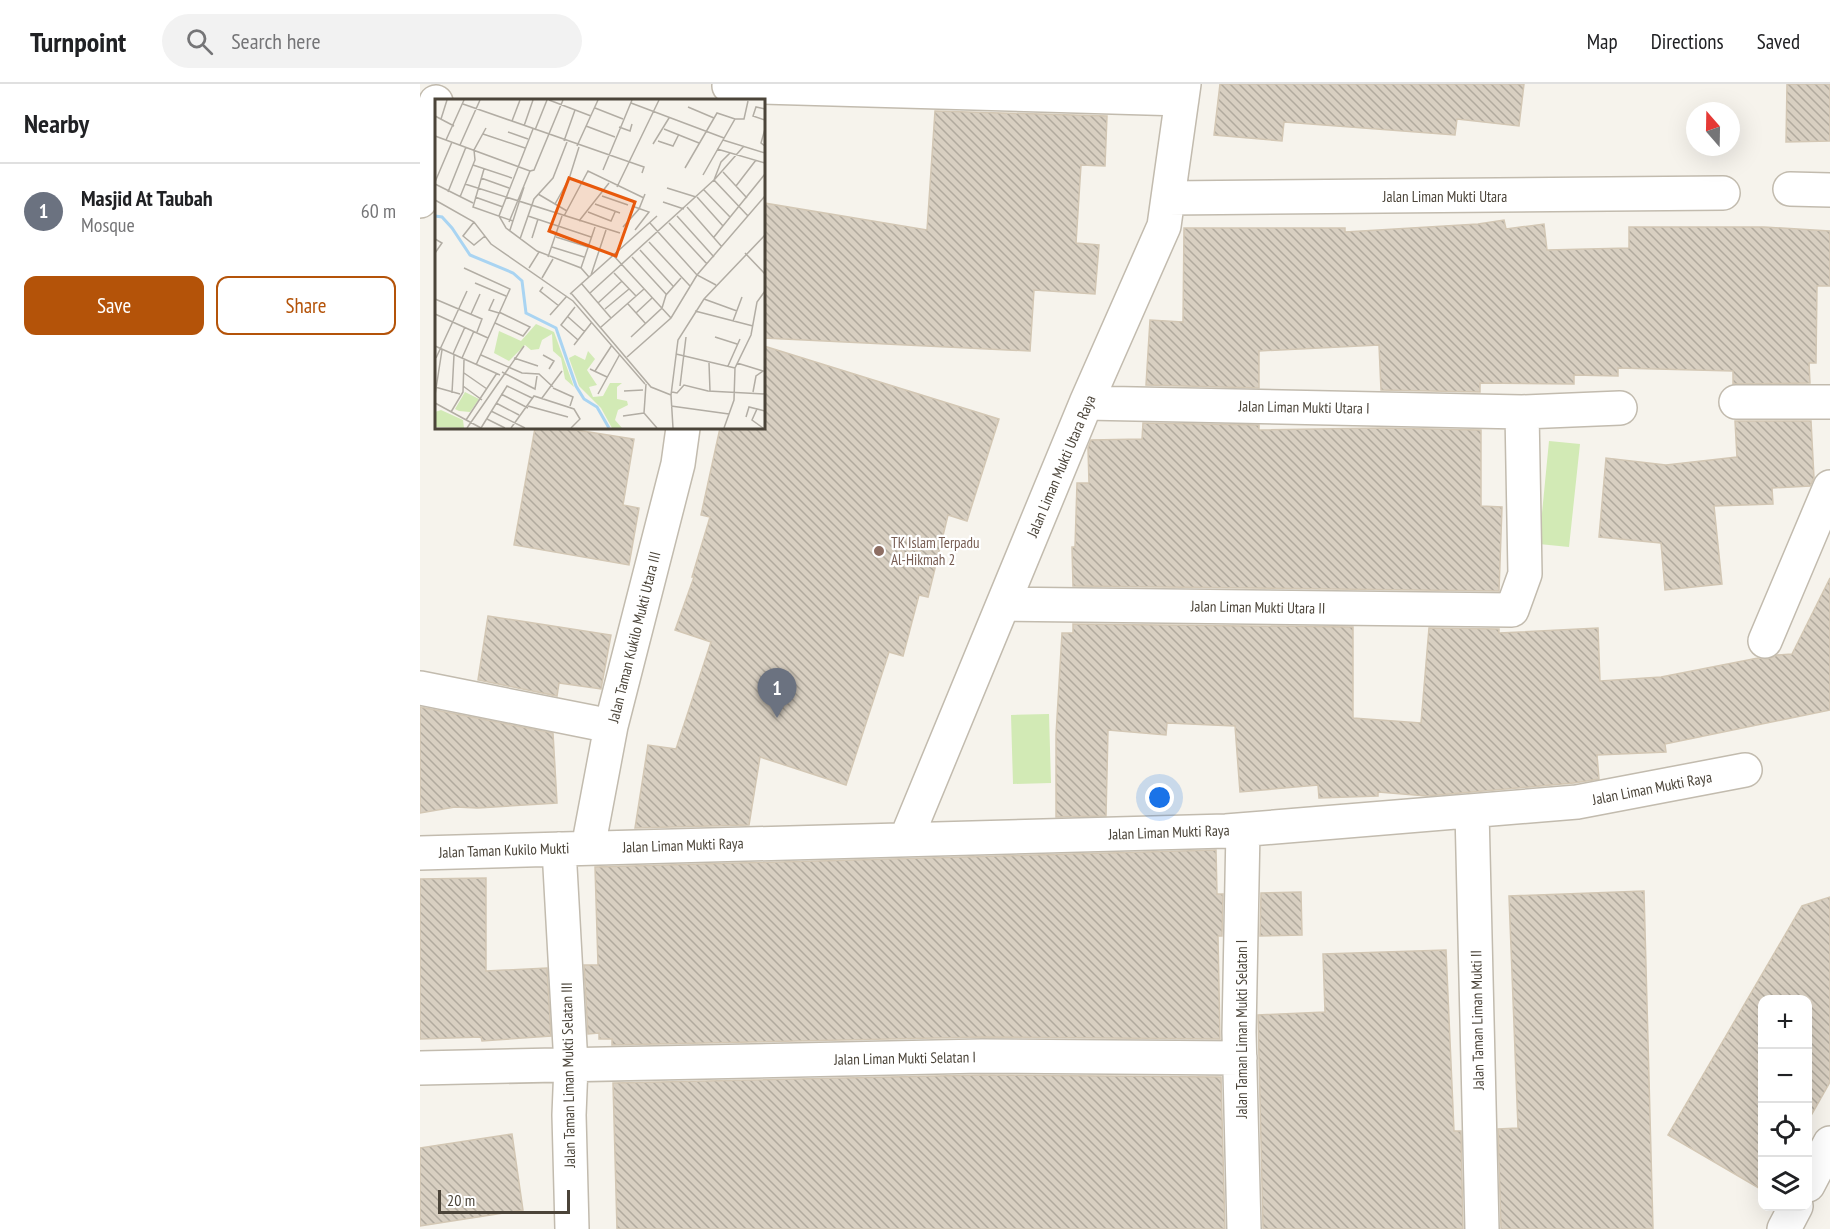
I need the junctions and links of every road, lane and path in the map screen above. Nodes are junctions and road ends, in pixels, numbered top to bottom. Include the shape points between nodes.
1 (729, 90) edge
2 (1183, 92) edge
3 (435, 113) edge
4 (1791, 189) dead end
5 (1830, 190) edge
6 (1723, 193) dead end
7 (1167, 198) junction
8 (420, 201) edge
9 (1736, 402) dead end
10 (1830, 402) edge
11 (1086, 403) junction
12 (1620, 408) dead end
13 (1522, 412) junction
14 (683, 429) edge
15 (1830, 487) edge
16 (1003, 604) junction
17 (1765, 641) dead end
18 (420, 688) edge
19 (610, 726) junction
20 (1745, 770) dead end
21 (1472, 811) junction
22 (1243, 830) junction
23 (906, 839) junction
24 (574, 848) junction
25 (420, 852) edge
26 (1240, 1058) junction
27 (571, 1065) junction
28 (420, 1068) edge
29 (1830, 1143) edge
30 (1812, 1177) edge
31 (1793, 1211) edge
32 (572, 1229) edge
33 (1244, 1229) edge
34 (1482, 1229) edge
35 (1784, 1229) edge

1 - 2 street
2 - 7 street, Jalan Liman Mukti Utara Raya
3 - 8 street
4 - 5 street
6 - 7 street, Jalan Liman Mukti Utara
7 - 11 street, Jalan Liman Mukti Utara Raya via 1164,226
9 - 10 street
11 - 13 street, Jalan Liman Mukti Utara I
11 - 16 street, Jalan Liman Mukti Utara Raya
12 - 13 street, Jalan Liman Mukti Utara I
13 - 16 street, Jalan Liman Mukti Utara II via 1525,574 1512,610
14 - 19 street, Jalan Taman Kukilo Mukti Utara III via 678,464
15 - 17 street
16 - 23 street, Jalan Liman Mukti Utara Raya
18 - 19 street
19 - 24 street, Jalan Taman Kukilo Mukti Utara III
20 - 21 street, Jalan Liman Mukti Raya via 1577,802
21 - 22 street, Jalan Liman Mukti Raya
21 - 34 street, Jalan Taman Liman Mukti II
22 - 23 street, Jalan Liman Mukti Raya
22 - 26 street, Jalan Taman Liman Mukti Selatan I
23 - 24 street, Jalan Liman Mukti Raya
24 - 25 street, Jalan Taman Kukilo Mukti
24 - 27 street, Jalan Taman Liman Mukti Selatan III
26 - 27 street, Jalan Liman Mukti Selatan I via 982,1056
26 - 33 street, Jalan Taman Liman Mukti Selatan I
27 - 28 street, Jalan Liman Mukti Selatan I
27 - 32 street, Jalan Taman Liman Mukti Selatan III
29 - 30 street
31 - 35 street

